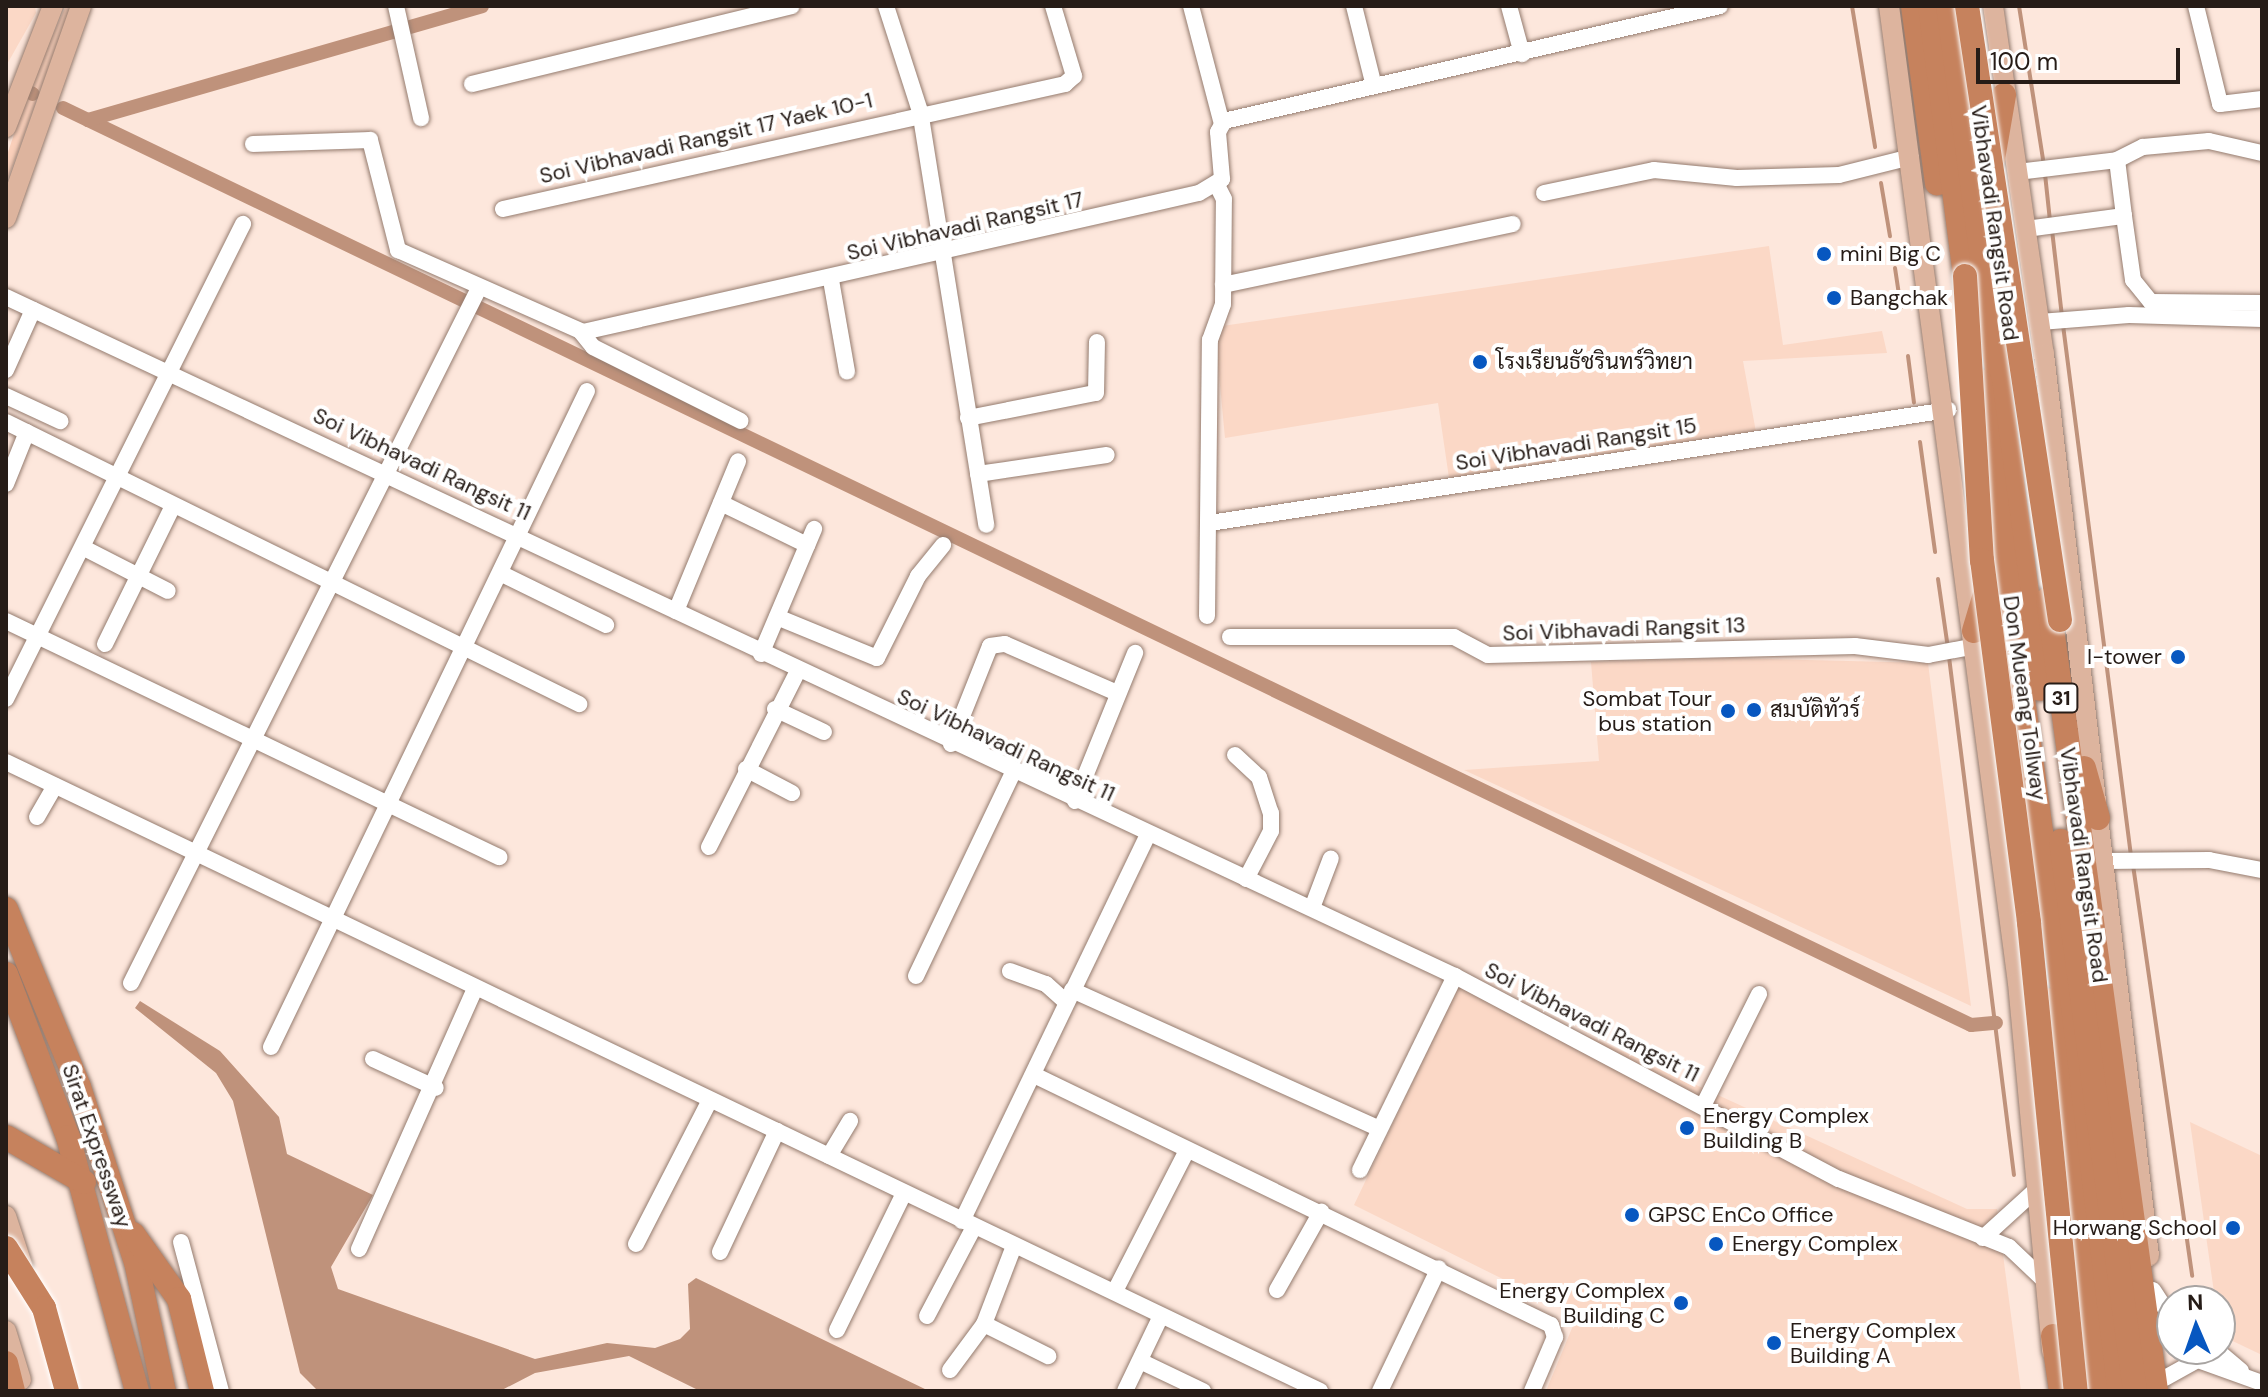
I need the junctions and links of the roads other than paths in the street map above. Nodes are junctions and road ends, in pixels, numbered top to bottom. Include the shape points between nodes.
1 (53, 6) edge
2 (81, 6) edge
3 (396, 6) edge
4 (792, 6) edge
5 (886, 6) edge
6 (1053, 6) edge
7 (1191, 6) edge
8 (1354, 6) edge
9 (1509, 6) edge
10 (1720, 6) edge
11 (1889, 6) edge
12 (1913, 6) edge
13 (1930, 6) edge
14 (1948, 6) edge
15 (1966, 6) edge
16 (1993, 6) edge
17 (2201, 7) edge
18 (1668, 12) edge
19 (1522, 54) junction
20 (472, 84) dead end
21 (1374, 86) junction
22 (2004, 95) junction
23 (2262, 99) edge
24 (920, 111) junction
25 (421, 118) dead end
26 (1222, 124) junction
27 (6, 127) edge
28 (253, 144) dead end
29 (2262, 153) edge
30 (1911, 157) junction
31 (2117, 160) junction
32 (2017, 172) junction
33 (1989, 179) junction
34 (1217, 185) junction
35 (1544, 193) dead end
36 (503, 209) dead end
37 (2124, 216) junction
38 (6, 218) edge
39 (243, 224) dead end
40 (1513, 224) dead end
41 (2026, 229) junction
42 (943, 254) junction
43 (1965, 276) junction
44 (831, 280) junction
45 (1223, 285) junction
46 (479, 288) junction
47 (6, 297) edge
48 (2262, 303) edge
49 (33, 310) junction
50 (2262, 319) edge
51 (2040, 322) junction
52 (581, 332) junction
53 (1097, 342) dead end
54 (6, 370) edge
55 (175, 372) junction
56 (847, 372) dead end
57 (587, 391) dead end
58 (6, 396) edge
59 (1948, 410) junction
60 (968, 418) junction
61 (60, 421) dead end
62 (741, 421) dead end
63 (6, 422) edge
64 (27, 432) junction
65 (1107, 455) dead end
66 (738, 461) dead end
67 (388, 474) junction
68 (978, 474) junction
69 (117, 481) junction
70 (6, 484) edge
71 (721, 503) junction
72 (172, 508) junction
73 (1210, 523) junction
74 (986, 525) dead end
75 (814, 529) dead end
76 (523, 535) junction
77 (807, 545) junction
78 (943, 545) dead end
79 (84, 548) junction
80 (502, 574) junction
81 (1991, 574) junction
82 (138, 575) junction
83 (332, 586) junction
84 (168, 591) dead end
85 (676, 611) junction
86 (1207, 616) dead end
87 (777, 617) junction
88 (6, 621) edge
89 (606, 625) dead end
90 (39, 636) junction
91 (1230, 637) dead end
92 (1970, 643) junction
93 (105, 644) dead end
94 (463, 646) junction
95 (1135, 653) dead end
96 (761, 654) junction
97 (798, 671) junction
98 (1117, 693) junction
99 (6, 699) edge
100 (579, 704) dead end
101 (775, 709) junction
102 (824, 732) dead end
103 (252, 738) junction
104 (951, 744) junction
105 (1235, 755) dead end
106 (6, 762) edge
107 (746, 769) junction
108 (1013, 773) junction
109 (55, 786) junction
110 (792, 793) dead end
111 (1075, 801) junction
112 (388, 806) junction
113 (37, 817) dead end
114 (2098, 818) junction
115 (1147, 836) junction
116 (709, 847) dead end
117 (193, 854) junction
118 (499, 857) dead end
119 (1331, 858) dead end
120 (2103, 861) junction
121 (2262, 870) edge
122 (1246, 879) junction
123 (1312, 908) junction
124 (6, 909) edge
125 (332, 922) junction
126 (1010, 971) dead end
127 (6, 974) edge
128 (916, 976) dead end
129 (1455, 976) junction
130 (131, 983) dead end
131 (475, 989) junction
132 (1759, 994) dead end
133 (1069, 996) junction
134 (271, 1047) dead end
135 (373, 1059) dead end
136 (1034, 1075) junction
137 (2029, 1083) junction
138 (436, 1088) junction
139 (710, 1100) junction
140 (2061, 1103) junction
141 (1704, 1104) junction
142 (850, 1121) dead end
143 (1378, 1128) junction
144 (777, 1131) junction
145 (6, 1137) edge
146 (1187, 1150) junction
147 (829, 1156) junction
148 (1360, 1170) dead end
149 (2038, 1188) junction
150 (904, 1193) junction
151 (1321, 1212) junction
152 (6, 1216) edge
153 (968, 1224) junction
154 (1983, 1238) junction
155 (181, 1242) dead end
156 (636, 1244) dead end
157 (1014, 1246) junction
158 (6, 1248) edge
159 (359, 1249) dead end
160 (720, 1252) dead end
161 (1439, 1268) junction
162 (2047, 1283) junction
163 (1277, 1290) dead end
164 (2153, 1290) junction
165 (1115, 1291) junction
166 (2156, 1295) edge
167 (927, 1316) dead end
168 (1161, 1316) junction
169 (984, 1324) junction
170 (837, 1330) dead end
171 (6, 1331) edge
172 (2053, 1336) junction
173 (1048, 1356) dead end
174 (1140, 1361) junction
175 (6, 1363) edge
176 (2236, 1365) edge
177 (950, 1370) dead end
178 (2256, 1380) edge
179 (2163, 1387) edge
180 (1312, 1389) edge
181 (13, 1391) edge
182 (25, 1391) edge
183 (64, 1391) edge
184 (137, 1391) edge
185 (164, 1391) edge
186 (202, 1391) edge
187 (221, 1391) edge
188 (1125, 1391) edge
189 (1203, 1391) edge
190 (1380, 1391) edge
191 (1532, 1391) edge
192 (2050, 1391) edge
193 (2061, 1391) edge
194 (2076, 1391) edge
195 (2095, 1391) edge
196 (2117, 1391) edge
197 (2135, 1391) edge

1 - 27 main road
2 - 38 main road
3 - 25 street
4 - 20 street
5 - 24 street
6 - 24 street, Soi Vibhavadi Rangsit 17 Yaek 10-1 via 1070,82
7 - 26 street
8 - 21 street
9 - 19 street
10 - 18 street
11 - 30 main road
12 - 81 highway, 31
13 - 43 highway, Don Mueang Tollway / 31
14 - 197 highway, Don Mueang Tollway / 31
15 - 33 highway, Vibhavadi Rangsit Road / 31
15 - 114 highway, bridge via 2060,620
16 - 22 main road, Vibhavadi Rangsit Road / 31
17 - 23 street via 2220,104
18 - 19 street
19 - 21 street
21 - 26 street
22 - 32 main road, Vibhavadi Rangsit Road / 31
22 - 33 highway
24 - 36 street, Soi Vibhavadi Rangsit 17 Yaek 10-1
24 - 42 street
26 - 34 street
28 - 46 street via 370,140 398,250
29 - 31 street via 2189,140 2143,147
30 - 35 street via 1839,175 1737,178 1654,170
30 - 59 main road
31 - 32 street
31 - 37 street
32 - 41 main road, Vibhavadi Rangsit Road / 31
33 - 179 highway, Vibhavadi Rangsit Road / 31
34 - 42 street, Soi Vibhavadi Rangsit 17
34 - 45 street
37 - 41 street
37 - 48 street via 2133,280 2151,302
39 - 55 street
40 - 45 street
41 - 51 main road, Vibhavadi Rangsit Road / 31
42 - 44 street, Soi Vibhavadi Rangsit 17
42 - 60 street
43 - 194 highway, bridge via 1982,560 2029,923
43 - 196 highway, Don Mueang Tollway / 31, bridge
44 - 52 street, Soi Vibhavadi Rangsit 17
44 - 56 street
45 - 73 street via 1210,340
46 - 52 street
46 - 67 street
47 - 49 street, Soi Vibhavadi Rangsit 11
49 - 54 street
49 - 55 street, Soi Vibhavadi Rangsit 11
50 - 51 street via 2129,315
51 - 114 main road, Vibhavadi Rangsit Road / 31
52 - 62 street via 593,347
53 - 60 street via 1096,393
55 - 67 street, Soi Vibhavadi Rangsit 11
55 - 69 street
57 - 76 street
58 - 61 street
59 - 73 street, Soi Vibhavadi Rangsit 15
59 - 92 main road
60 - 68 street
63 - 64 street
64 - 69 street
64 - 70 street
65 - 68 street
66 - 71 street
67 - 76 street, Soi Vibhavadi Rangsit 11
67 - 83 street
68 - 74 street
69 - 72 street
69 - 79 street
71 - 77 street
71 - 85 street
72 - 82 street
72 - 83 street
73 - 86 street
75 - 77 street
76 - 80 street
76 - 85 street, Soi Vibhavadi Rangsit 11
77 - 87 street
78 - 87 street via 918,576 877,658
79 - 82 street
79 - 90 street
80 - 89 street
80 - 94 street
81 - 92 highway
81 - 140 highway, 31
82 - 84 street
82 - 93 street
83 - 94 street
83 - 103 street
85 - 96 street, Soi Vibhavadi Rangsit 11
87 - 96 street
88 - 90 street
90 - 99 street
90 - 103 street
91 - 92 street, Soi Vibhavadi Rangsit 13 via 1454,637 1488,655 1855,646 1928,655
92 - 137 main road
94 - 100 street
94 - 112 street
95 - 98 street
96 - 97 street, Soi Vibhavadi Rangsit 11
97 - 101 street
97 - 104 street, Soi Vibhavadi Rangsit 11
98 - 104 street via 1005,644 990,646
98 - 111 street
101 - 102 street
101 - 107 street
103 - 112 street
103 - 117 street
104 - 108 street, Soi Vibhavadi Rangsit 11
105 - 122 street via 1259,777 1271,813 1271,831
106 - 109 street
107 - 110 street
107 - 116 street
108 - 111 street, Soi Vibhavadi Rangsit 11
108 - 128 street
109 - 113 street
109 - 117 street
111 - 115 street, Soi Vibhavadi Rangsit 11
112 - 118 street
112 - 125 street
114 - 120 main road, Vibhavadi Rangsit Road / 31
115 - 122 street, Soi Vibhavadi Rangsit 11
115 - 133 street
117 - 125 street
117 - 130 street
119 - 123 street
120 - 121 street via 2209,860
120 - 164 main road, Vibhavadi Rangsit Road / 31
122 - 123 street, Soi Vibhavadi Rangsit 11
123 - 129 street, Soi Vibhavadi Rangsit 11
124 - 185 highway, Sirat Expressway via 79,1087 136,1262
125 - 131 street
125 - 134 street
126 - 133 street
127 - 184 highway, Sirat Expressway via 68,1137
129 - 141 street, Soi Vibhavadi Rangsit 11
129 - 143 street
131 - 138 street
131 - 139 street
132 - 141 street
133 - 136 street
133 - 143 street
135 - 138 street
136 - 146 street
136 - 153 street
137 - 140 highway
137 - 149 main road
138 - 159 street
139 - 144 street
139 - 156 street
140 - 195 highway, 31
141 - 154 street, Soi Vibhavadi Rangsit 11 via 1839,1179
142 - 147 street
143 - 148 street
144 - 147 street
144 - 160 street
145 - 186 highway via 93,1188 137,1238 179,1299
146 - 151 street
146 - 165 street
147 - 150 street
149 - 154 street
149 - 162 main road
150 - 153 street
150 - 170 street
151 - 161 street
151 - 163 street
152 - 183 main road
153 - 157 street
153 - 167 street
154 - 162 street, Soi Vibhavadi Rangsit 11 via 2019,1253
155 - 187 street
157 - 165 street
157 - 169 street
158 - 183 highway, bridge via 44,1308
161 - 190 street
161 - 191 street via 1551,1325 1555,1337
162 - 172 main road
164 - 166 street
164 - 179 main road, Vibhavadi Rangsit Road / 31
165 - 168 street
168 - 174 street
168 - 180 street
169 - 173 street
169 - 177 street
171 - 182 main road
172 - 192 main road
172 - 193 highway
174 - 188 street
174 - 189 street
175 - 181 highway
176 - 178 street
178 - 179 street via 2193,1360

